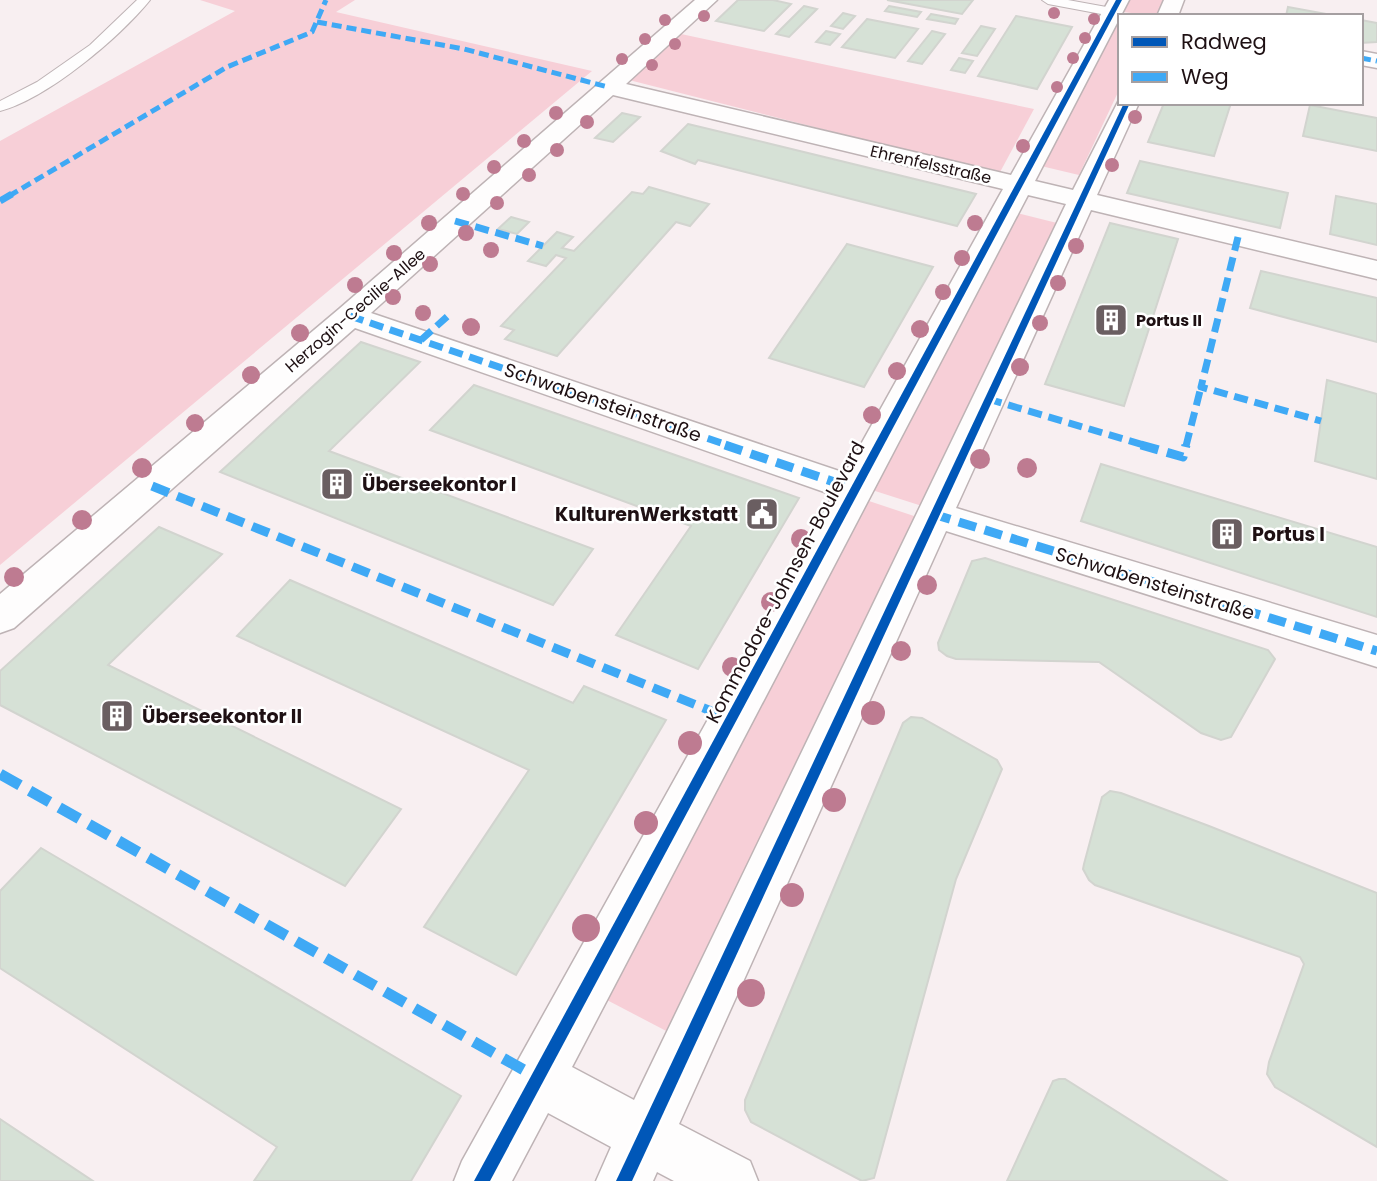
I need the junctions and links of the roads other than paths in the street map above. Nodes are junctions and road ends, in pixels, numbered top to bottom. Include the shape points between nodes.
1 (144, 0) edge
2 (707, 0) edge
3 (1048, 0) edge
4 (1116, 6) edge
5 (608, 87) junction
6 (1126, 105) edge
7 (0, 107) edge
8 (1019, 185) junction
9 (1083, 200) junction
10 (1377, 270) edge
11 (350, 316) junction
12 (855, 489) junction
13 (933, 514) junction
14 (0, 617) edge
15 (1377, 651) edge
16 (538, 1078) junction
17 (635, 1158) edge
18 (482, 1181) edge
19 (730, 1181) edge

1 - 7 lane via 95,48
2 - 5 street, Herzogin-Cecilie-Allee
3 - 4 lane
4 - 8 street, Kommodore-Johnsen-Boulevard
5 - 8 street, Ehrenfelsstraße
5 - 11 street, Herzogin-Cecilie-Allee
6 - 9 street
8 - 9 street, Ehrenfelsstraße
8 - 12 street, Kommodore-Johnsen-Boulevard
9 - 10 street, Ehrenfelsstraße
9 - 13 street
11 - 12 street, Schwabensteinstraße
11 - 14 street, Herzogin-Cecilie-Allee
12 - 16 street, Kommodore-Johnsen-Boulevard
13 - 15 street, Schwabensteinstraße
13 - 17 street
16 - 17 street
16 - 18 street, Kommodore-Johnsen-Boulevard
17 - 19 street

